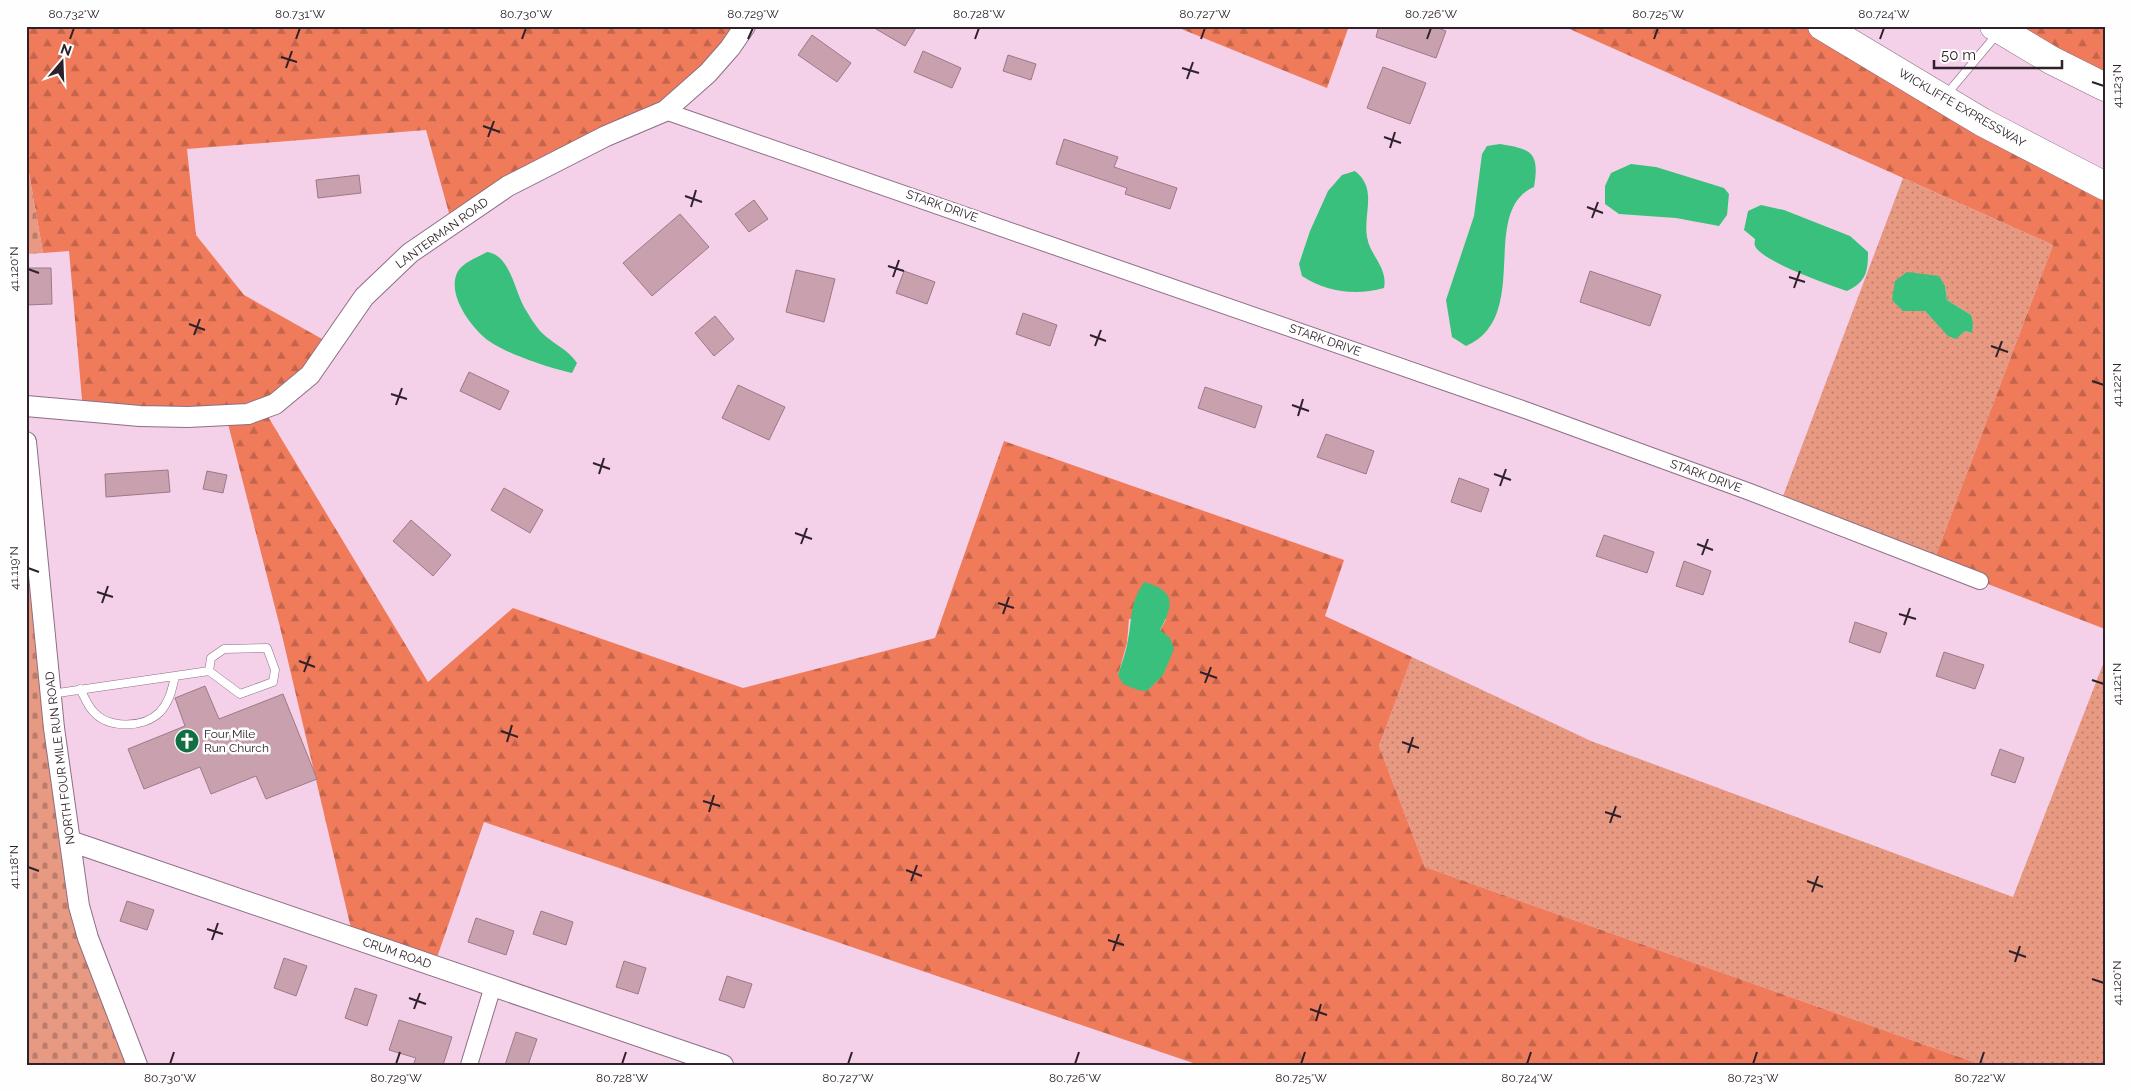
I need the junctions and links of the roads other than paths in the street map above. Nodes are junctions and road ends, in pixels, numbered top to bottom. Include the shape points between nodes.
1 (745, 26) edge
2 (1822, 26) edge
3 (1998, 28) edge
4 (2105, 87) edge
5 (1943, 99) junction
6 (665, 111) junction
7 (2105, 186) edge
8 (26, 406) edge
9 (26, 442) edge
10 (1980, 581) dead end
11 (209, 672) junction
12 (175, 676) junction
13 (80, 689) junction
14 (51, 694) junction
15 (70, 841) junction
16 (493, 986) junction
17 (138, 1065) edge
18 (469, 1065) edge
19 (723, 1065) edge

1 - 6 street, LANTERMAN ROAD via 708,72
2 - 5 highway, WICKLIFFE EXPRESSWAY
3 - 4 highway via 2050,60
3 - 5 lane
5 - 7 highway, WICKLIFFE EXPRESSWAY
6 - 8 street, LANTERMAN ROAD via 606,136 508,186 410,253 364,297 310,375 264,410 188,417
6 - 10 street, STARK DRIVE via 1528,411
9 - 14 street, NORTH FOUR MILE RUN ROAD
11 - 11 lane via 240,694 273,682 275,670 267,648 224,649 211,658
11 - 12 lane
12 - 13 lane
12 - 13 lane via 169,699 159,713 143,722 125,725 106,720 92,711
13 - 14 lane
14 - 15 street, NORTH FOUR MILE RUN ROAD
15 - 16 street, CRUM ROAD
15 - 17 street, NORTH FOUR MILE RUN ROAD via 79,906 88,938
16 - 18 street
16 - 19 street, CRUM ROAD

